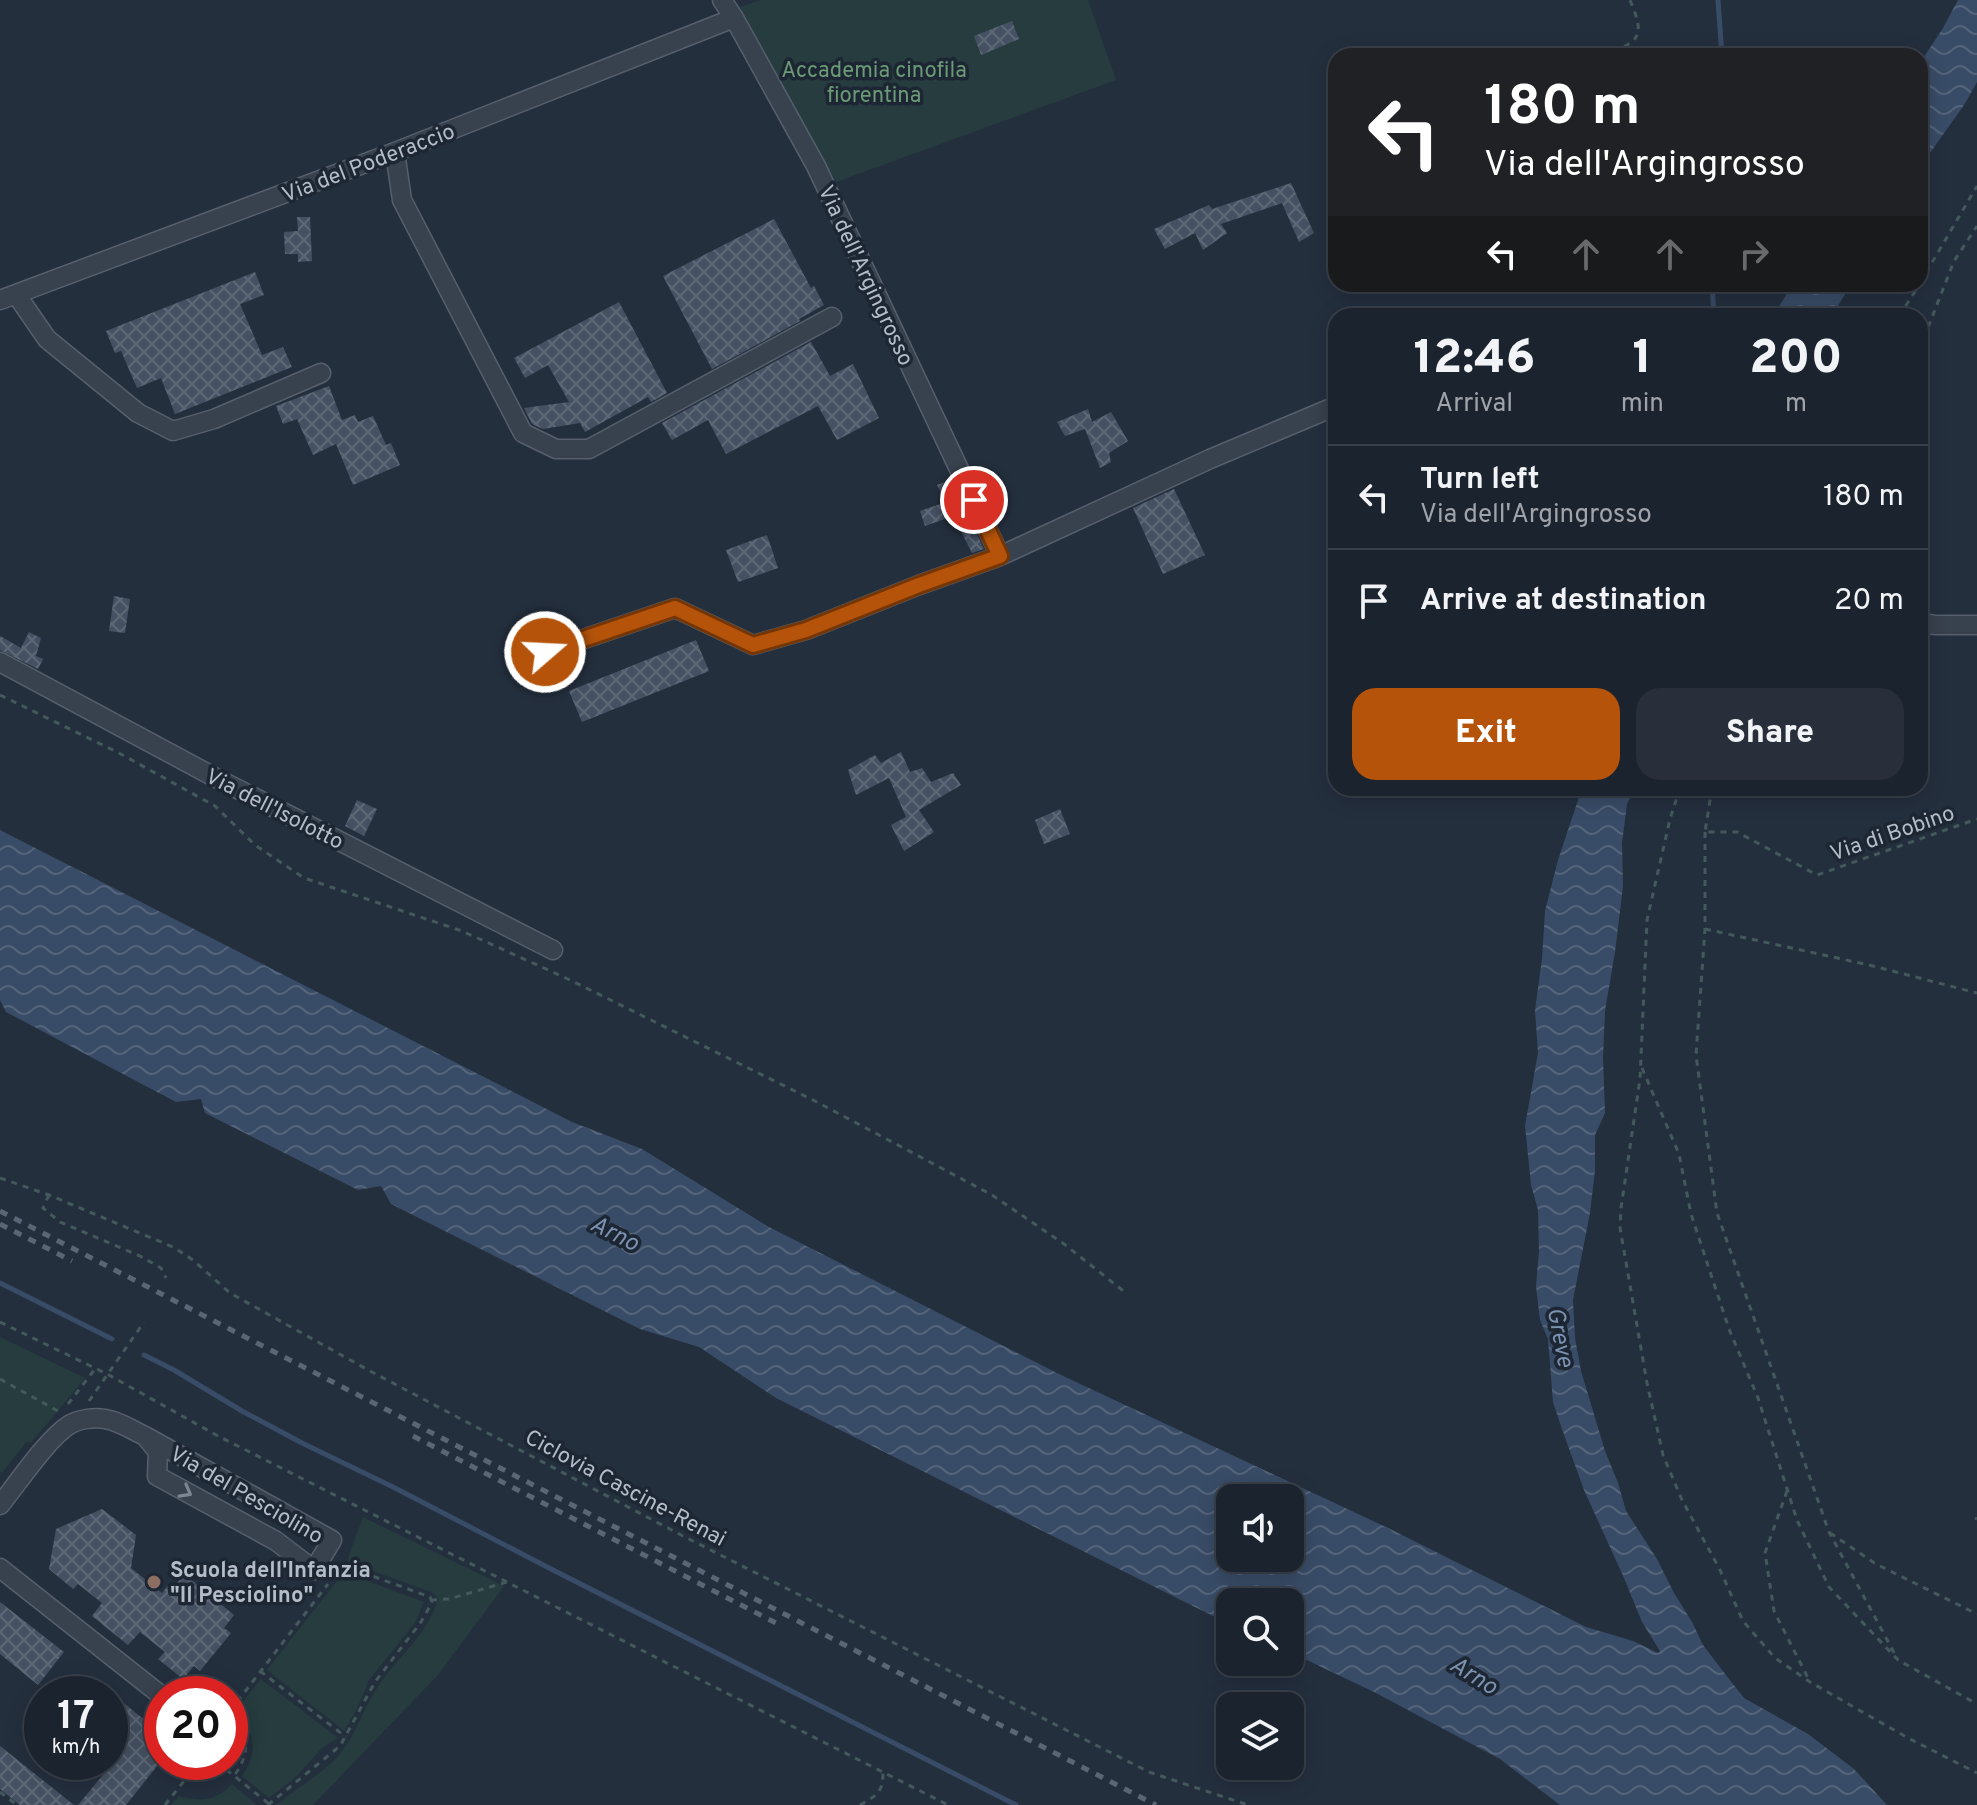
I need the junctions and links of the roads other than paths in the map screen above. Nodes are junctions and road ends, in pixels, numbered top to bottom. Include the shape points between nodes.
1 (722, 0) edge
2 (734, 18) junction
3 (395, 152) junction
4 (8, 297) edge
5 (832, 317) dead end
6 (321, 373) dead end
7 (1328, 409) edge
8 (1000, 556) junction
9 (1928, 624) edge
10 (1977, 625) edge
11 (545, 652) dead end
12 (0, 662) edge
13 (553, 950) dead end
14 (145, 1436) junction
15 (0, 1505) edge
16 (0, 1568) edge
17 (144, 1682) edge

1 - 2 street, Via dell'Argingrosso
2 - 3 street, Via del Poderaccio
2 - 8 street, Via dell'Argingrosso via 816,166
3 - 4 street, Via del Poderaccio
3 - 5 street via 402,200 523,433 556,449 589,449
4 - 6 street via 47,339 138,413 173,431
7 - 8 street
8 - 11 street via 753,645 675,608
9 - 10 street
12 - 13 street, Via dell'Isolotto
14 -> 14 street, Via del Pesciolino via 158,1452 157,1476 276,1541 314,1570 332,1540
14 - 15 street, Via del Pesciolino via 106,1419 76,1422 57,1435
16 - 17 street

